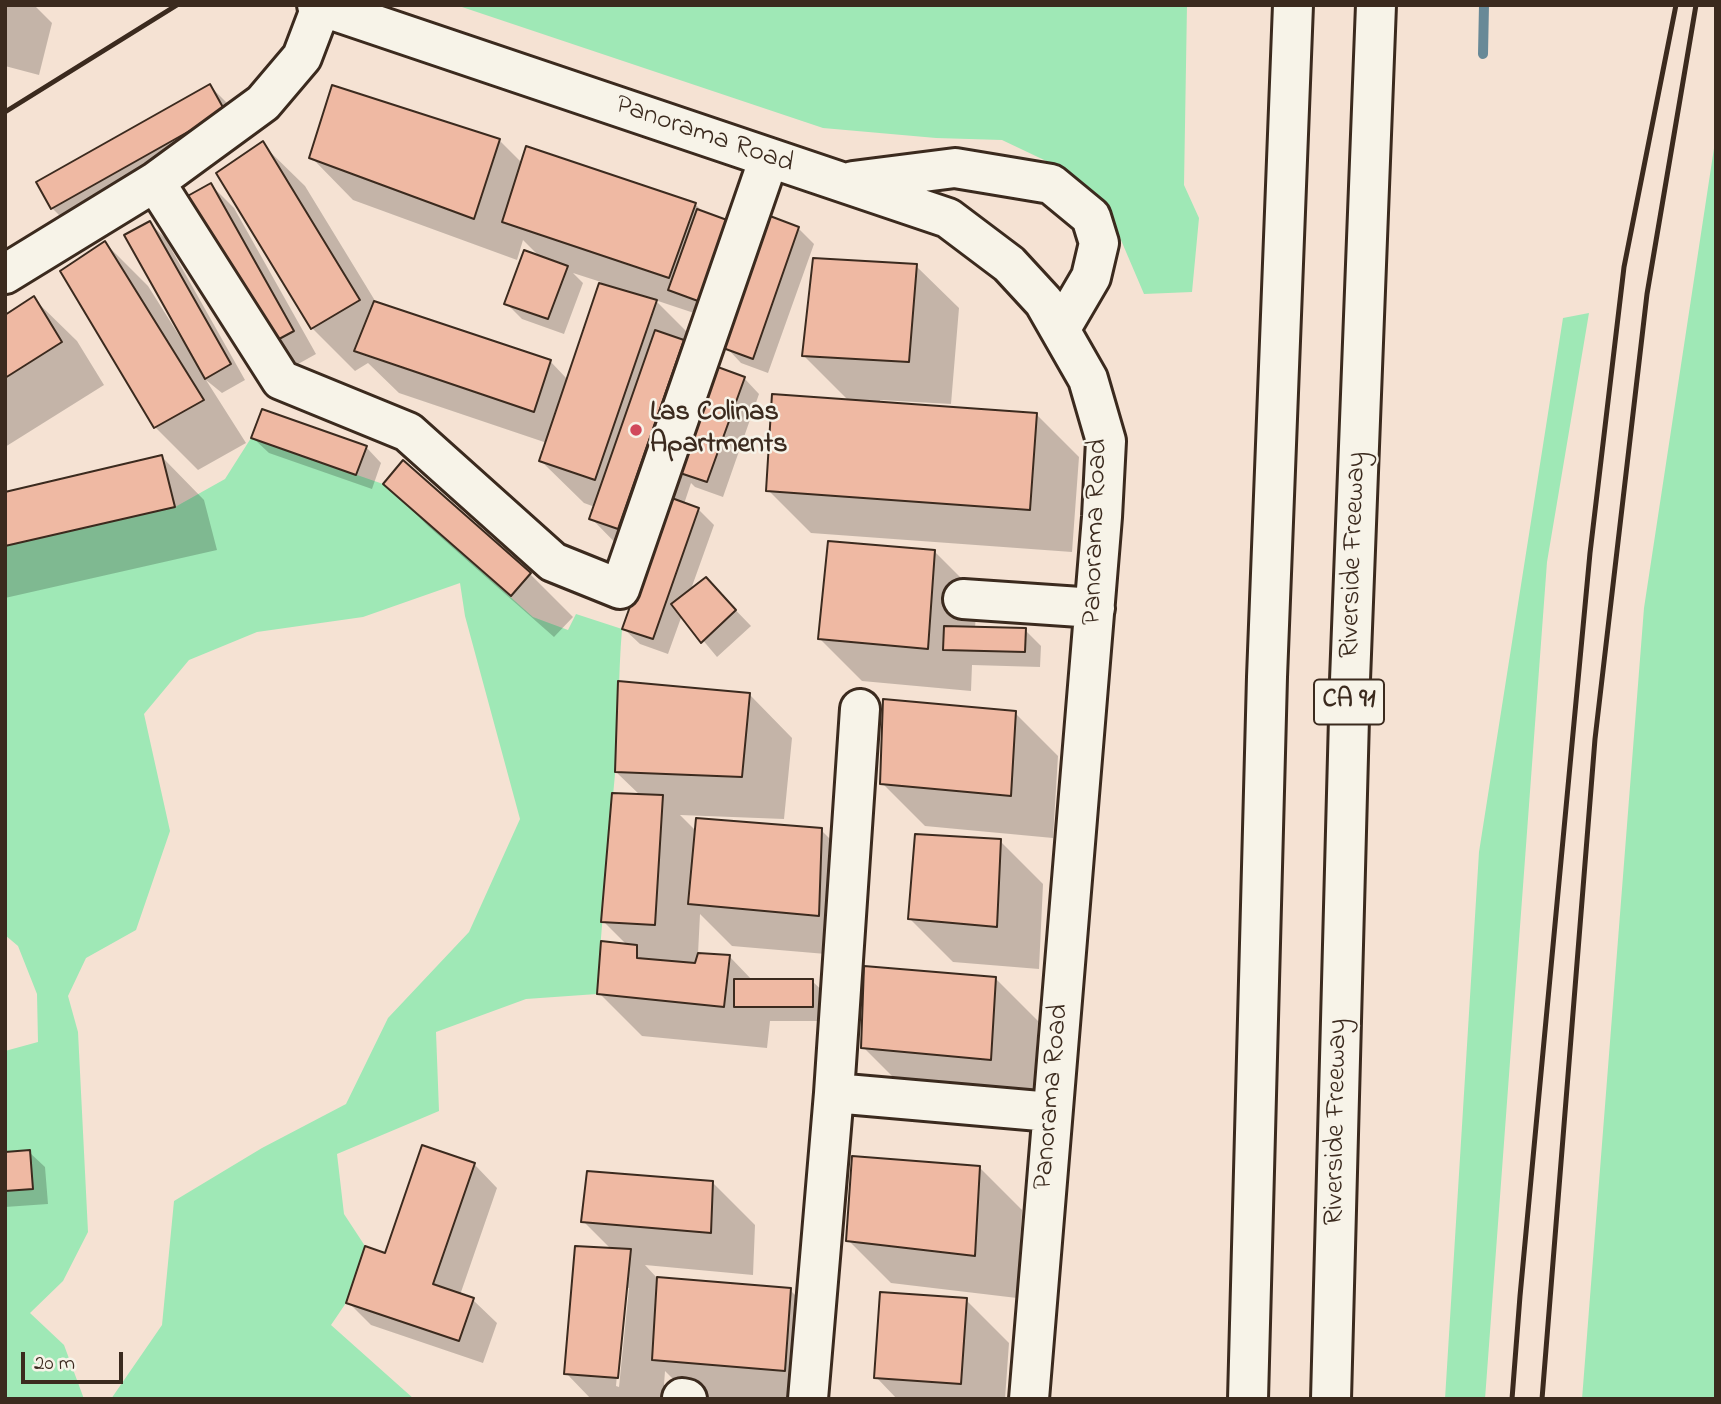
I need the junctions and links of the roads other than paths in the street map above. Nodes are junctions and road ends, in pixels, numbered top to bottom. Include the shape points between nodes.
1 (1293, 5) edge
2 (1376, 5) edge
3 (319, 6) edge
4 (769, 158) junction
5 (155, 182) junction
6 (843, 182) junction
7 (5, 274) edge
8 (1060, 330) junction
9 (962, 599) dead end
10 (1095, 608) junction
11 (860, 709) dead end
12 (834, 1093) junction
13 (1051, 1112) junction
14 (682, 1398) edge
15 (687, 1399) edge
16 (808, 1399) edge
17 (1029, 1399) edge
18 (1248, 1399) edge
19 (1331, 1399) edge

1 - 18 main road via 1267,677
2 - 19 main road, Riverside Freeway / CA 91 via 1350,680
3 - 4 main road, Panorama Road
3 - 5 main road via 302,57 263,103
4 - 5 main road via 620,589 553,562 408,432 281,380
4 - 6 main road, Panorama Road
5 - 7 main road
6 - 8 main road, Panorama Road via 948,218 1009,264 1044,302
6 - 8 main road via 955,168 1051,184 1091,217 1099,243 1091,277
8 - 10 main road, Panorama Road via 1088,379 1106,441
9 - 10 main road
10 - 13 main road, Panorama Road
11 - 12 main road
12 - 13 main road
12 - 16 main road
13 - 17 main road, Panorama Road
14 - 15 main road

